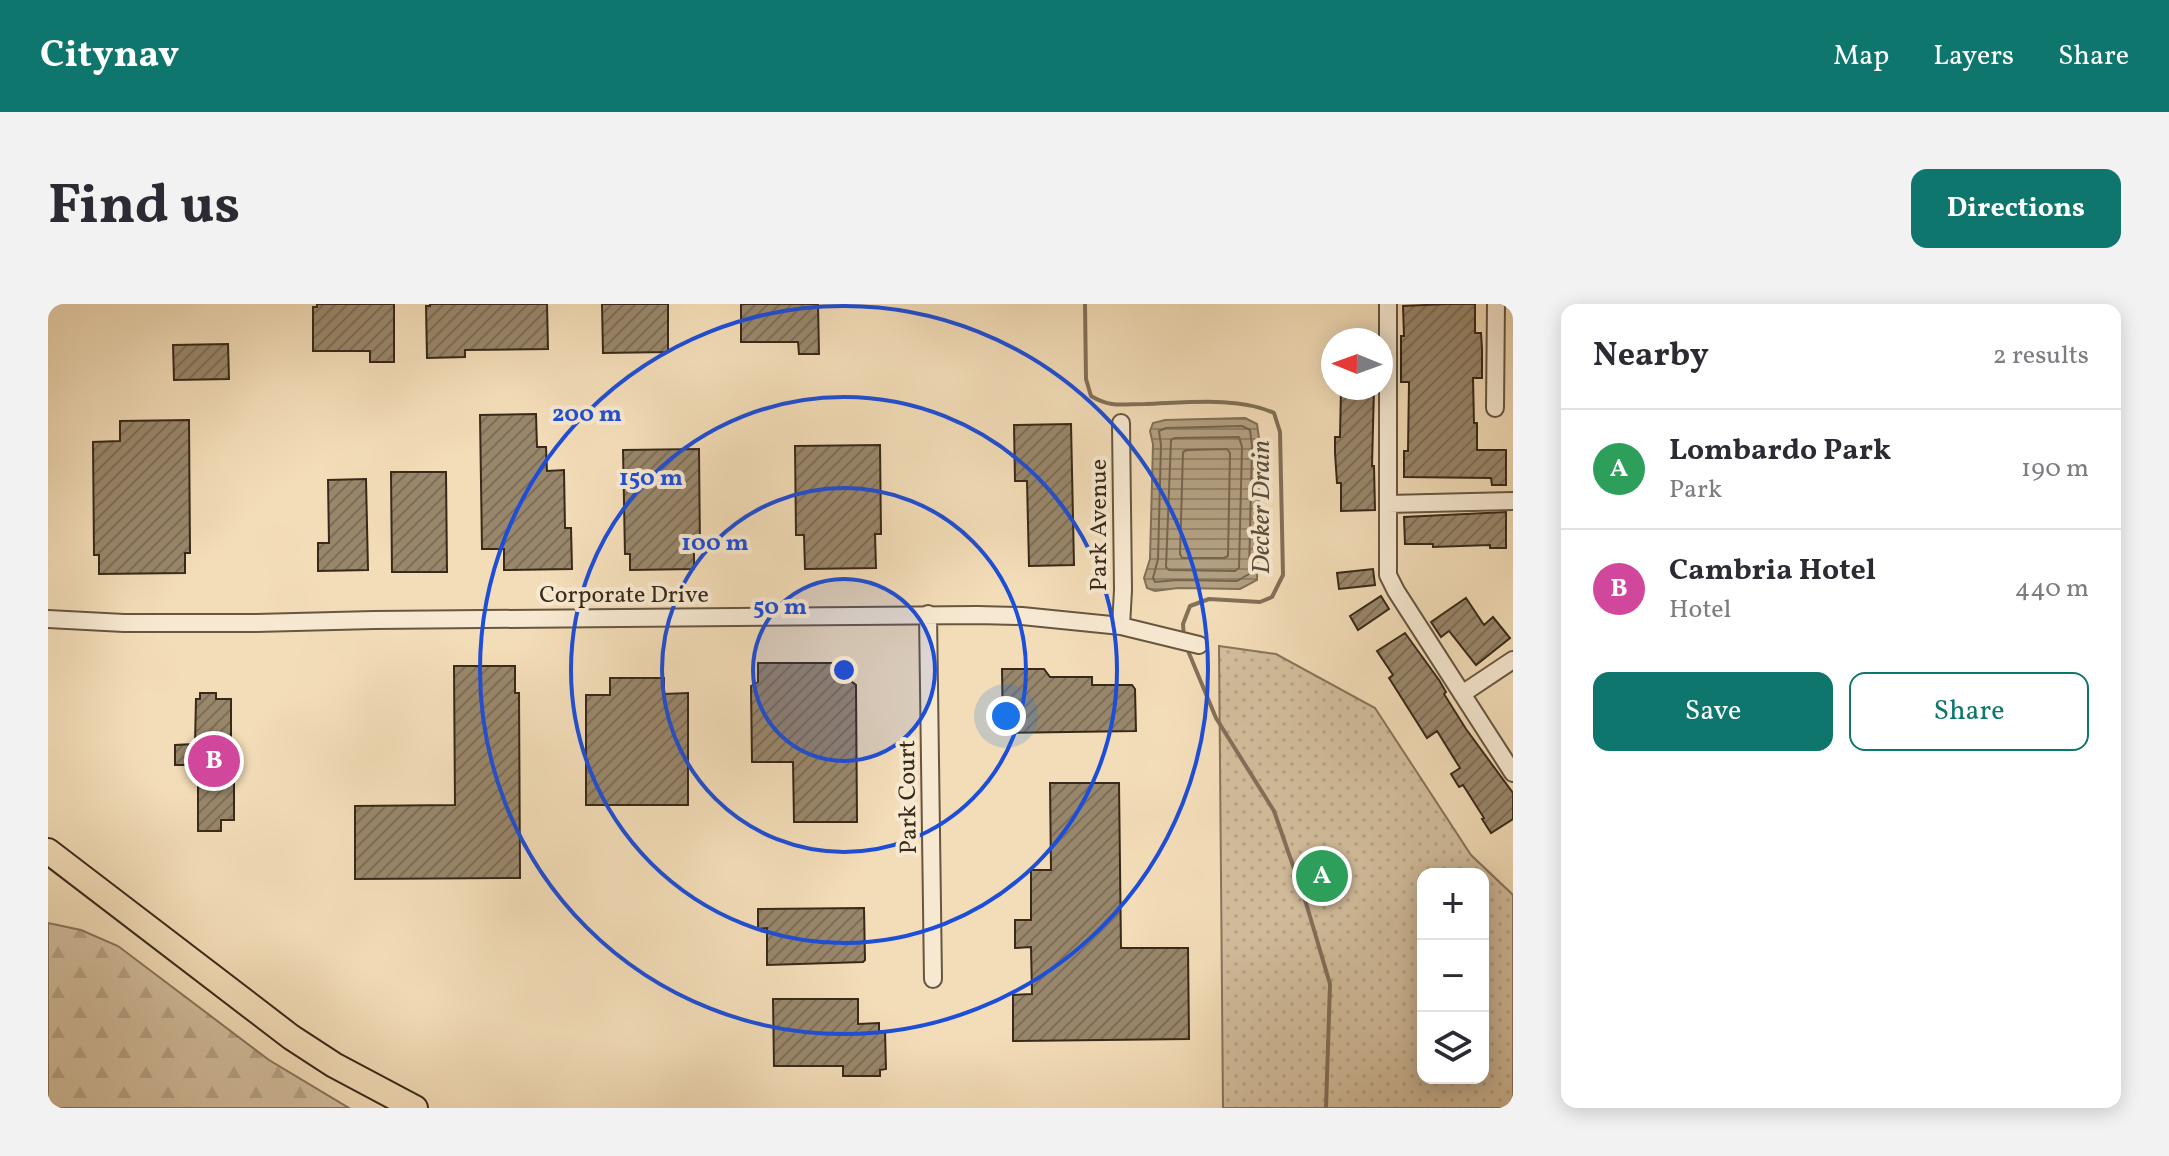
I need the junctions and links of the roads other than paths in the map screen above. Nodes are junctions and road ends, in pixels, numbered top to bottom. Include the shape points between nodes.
1 (1388, 304) edge
2 (1496, 304) edge
3 (1495, 408) dead end
4 (1121, 423) dead end
5 (1513, 501) edge
6 (1388, 504) junction
7 (928, 614) junction
8 (48, 619) edge
9 (1121, 626) junction
10 (1199, 645) dead end
11 (1513, 660) edge
12 (1462, 694) junction
13 (1513, 773) edge
14 (48, 851) edge
15 (933, 979) dead end
16 (415, 1108) edge

1 - 6 street
2 - 3 street
4 - 9 street, Park Avenue
5 - 6 street
6 - 12 street via 1388,575
7 - 8 street, Corporate Drive via 270,623
7 - 9 street, Corporate Drive
7 - 15 street, Park Court
9 - 10 street, Corporate Drive
11 - 12 street
12 - 13 street
14 - 16 highway via 291,1037

